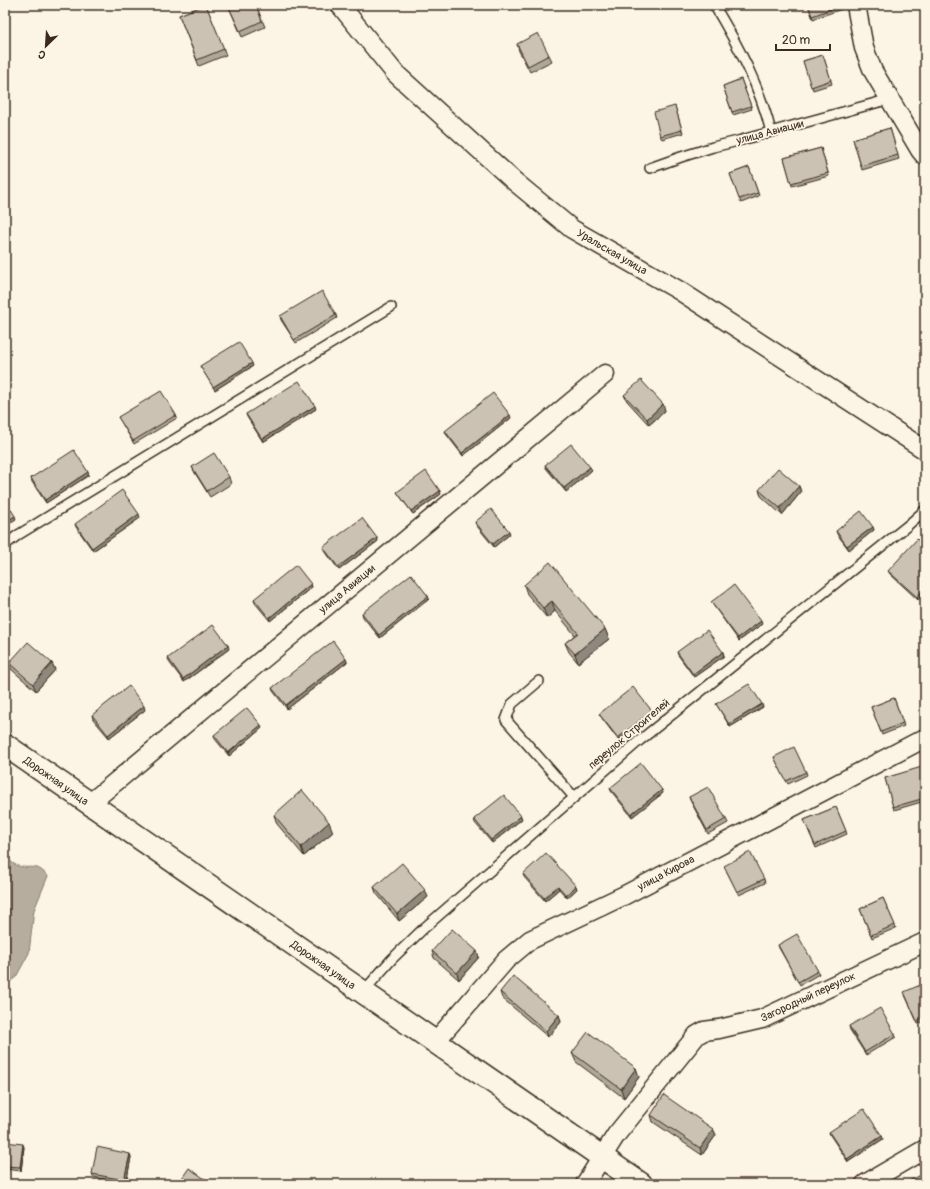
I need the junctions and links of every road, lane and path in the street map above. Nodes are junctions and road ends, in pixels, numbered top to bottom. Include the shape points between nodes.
1 (340, 5) edge
2 (714, 5) edge
3 (856, 5) edge
4 (890, 99) junction
5 (770, 132) junction
6 (925, 156) edge
7 (650, 168) dead end
8 (390, 306) dead end
9 (606, 374) dead end
10 (925, 450) edge
11 (925, 510) edge
12 (5, 545) edge
13 (539, 681) dead end
14 (925, 738) edge
15 (5, 745) edge
16 (574, 797) junction
17 (89, 804) junction
18 (925, 942) edge
19 (363, 992) junction
20 (435, 1042) junction
21 (925, 1149) edge
22 (603, 1158) junction
23 (585, 1184) edge
24 (641, 1184) edge
25 (865, 1184) edge

1 - 10 street, Уральская улица via 395,73 514,181 572,229 680,291
2 - 5 lane via 754,81
3 - 4 street via 868,60
4 - 5 lane, улица Авиации
4 - 6 street
5 - 7 lane, улица Авиации via 681,156
8 - 12 lane
9 - 17 street, улица Авиации
11 - 16 lane, переулок Строителей via 639,740
13 - 16 lane via 512,704 506,720
14 - 20 street, улица Кирова via 625,895 530,940 506,960
15 - 17 highway, Дорожная улица
16 - 19 lane, переулок Строителей via 423,929
17 - 19 highway, Дорожная улица
18 - 22 street, Загородный переулок via 762,1019 704,1030 697,1035 616,1135
19 - 20 highway, Дорожная улица
20 - 22 highway, Дорожная улица
21 - 25 street
22 - 23 street, Загородный переулок
22 - 24 highway, Дорожная улица

